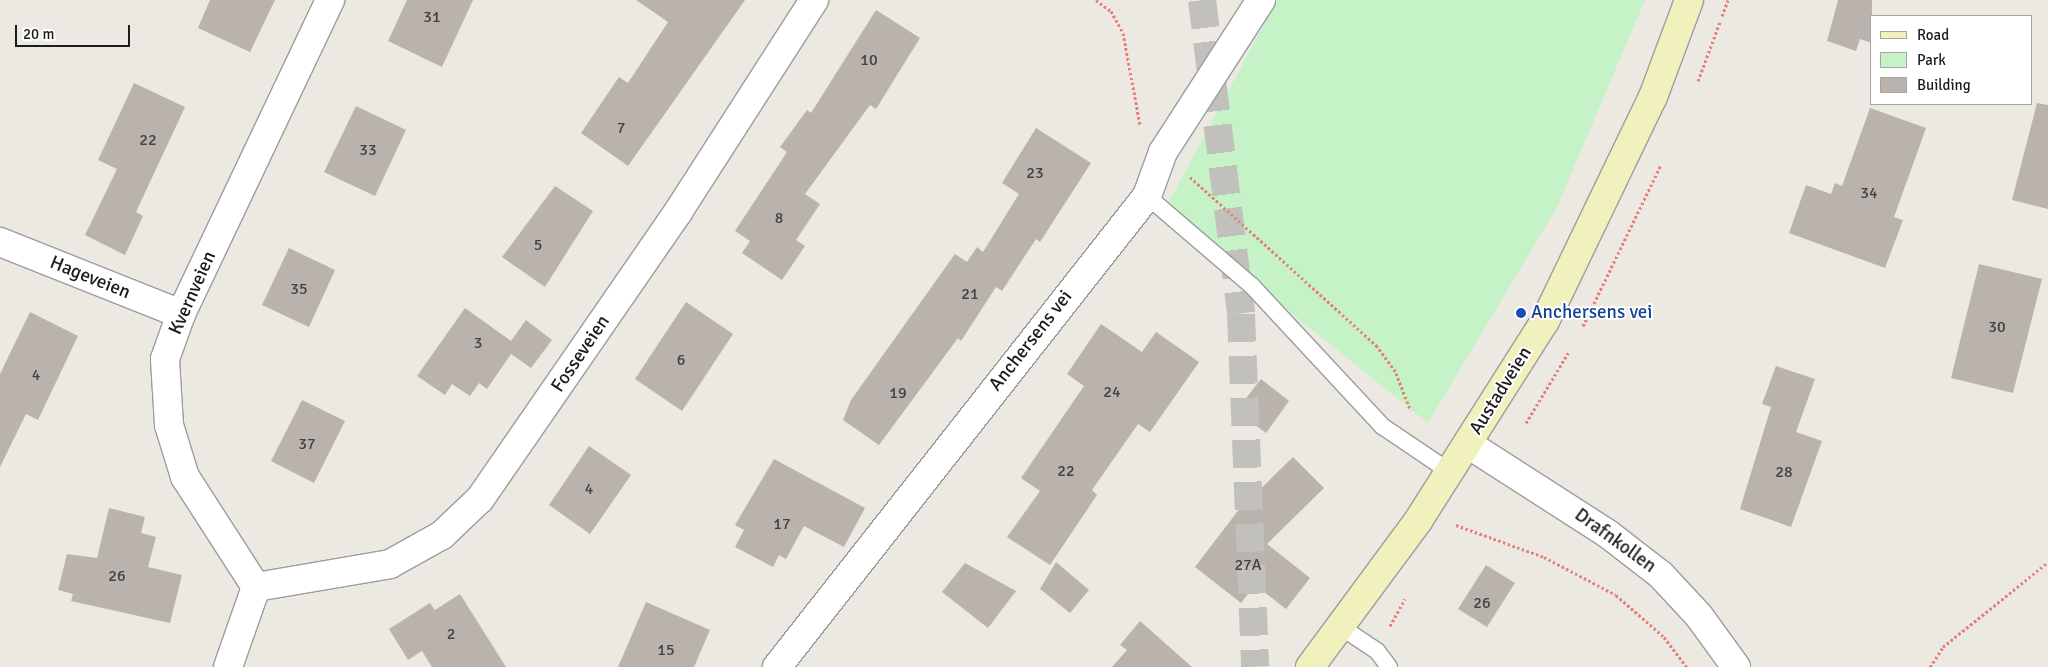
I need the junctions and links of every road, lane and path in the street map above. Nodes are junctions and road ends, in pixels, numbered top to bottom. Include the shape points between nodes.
1 (330, 0) edge
2 (814, 0) edge
3 (1096, 0) edge
4 (1261, 0) edge
5 (1689, 0) edge
6 (1162, 152) junction
7 (1146, 196) junction
8 (0, 242) edge
9 (181, 314) junction
10 (1468, 444) junction
11 (1418, 454) junction
12 (1450, 472) junction
13 (1450, 524) dead end
14 (2048, 562) edge
15 (256, 587) junction
16 (1407, 597) dead end
17 (1341, 627) junction
18 (1377, 650) junction
19 (228, 667) edge
20 (777, 667) edge
21 (1310, 667) edge
22 (1389, 667) edge
23 (1687, 667) edge
24 (1736, 667) edge
25 (1930, 667) edge

1 - 9 street, Kvernveien
2 - 15 street, Fosseveien via 678,212 480,499 442,535 390,564
3 - 6 path via 1111,11 1123,33 1132,102 1142,130
4 - 6 street, Anchersens vei
5 - 10 main road, Austadveien via 1653,97 1598,217 1545,321
6 - 7 street, Anchersens vei
6 - 11 path via 1376,344 1396,373 1410,409
7 - 11 lane via 1252,286 1382,426
7 - 20 street, Anchersens vei
8 - 9 street, Hageveien
9 - 15 street, Kvernveien via 165,360 169,426 186,477
10 - 12 main road, Austadveien
10 - 24 street, Drafnkollen via 1608,534 1661,575 1700,616
11 - 12 lane
12 - 17 main road, Austadveien
13 - 23 path via 1544,557 1616,595 1664,637
14 - 25 path via 1943,647
15 - 19 street
16 - 18 path
17 - 18 lane
17 - 21 main road, Austadveien
18 - 22 lane

